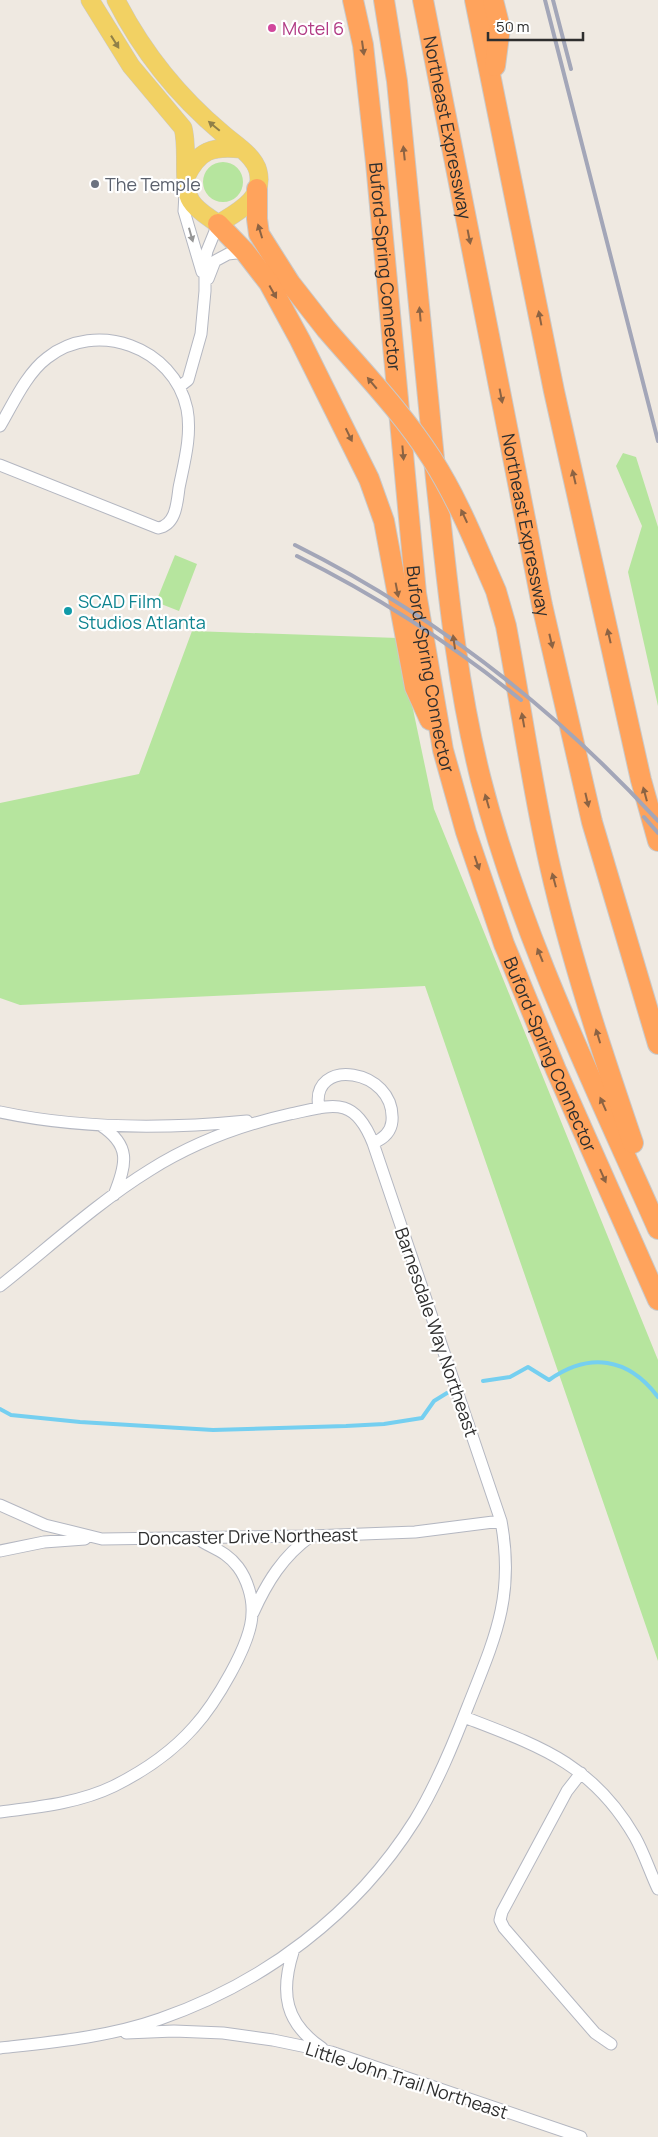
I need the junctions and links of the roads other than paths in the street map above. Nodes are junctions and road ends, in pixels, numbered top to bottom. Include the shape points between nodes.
1 (90, 0) edge
2 (116, 0) edge
3 (353, 0) edge
4 (384, 0) edge
5 (423, 0) edge
6 (475, 0) edge
7 (493, 0) edge
8 (493, 80) junction
9 (241, 149) junction
10 (186, 182) junction
11 (257, 189) junction
12 (218, 224) junction
13 (245, 252) junction
14 (205, 290) junction
15 (179, 387) junction
16 (0, 426) edge
17 (0, 465) edge
18 (443, 750) junction
19 (658, 841) edge
20 (658, 1044) edge
21 (319, 1108) junction
22 (0, 1112) edge
23 (258, 1121) junction
24 (98, 1124) junction
25 (373, 1143) junction
26 (114, 1195) junction
27 (658, 1215) edge
28 (658, 1229) edge
29 (0, 1286) edge
30 (658, 1300) edge
31 (0, 1506) edge
32 (501, 1521) junction
33 (311, 1536) junction
34 (196, 1538) junction
35 (102, 1539) junction
36 (0, 1551) edge
37 (253, 1614) junction
38 (464, 1717) junction
39 (581, 1773) junction
40 (0, 1812) edge
41 (658, 1889) edge
42 (292, 1952) junction
43 (111, 2033) junction
44 (611, 2044) dead end
45 (0, 2048) edge
46 (327, 2052) junction
47 (581, 2137) edge

1 -> 10 main road via 131,66 183,128
9 -> 2 main road via 207,120 159,68 142,46
3 -> 18 highway, Buford-Spring Connector via 363,45 376,163 416,593
28 -> 4 highway, Buford-Spring Connector via 559,1003 521,907 493,822 470,732 450,607 398,91
5 -> 20 highway, Northeast Expressway via 542,605 592,822
6 - 8 highway
7 - 8 highway via 500,28
19 -> 8 highway via 641,780 554,391
9 - 10 main road via 220,147 210,150 194,162
9 - 11 main road via 254,161 258,170
10 - 12 main road via 191,202
10 -> 14 street via 184,211
11 - 12 main road via 247,206
27 -> 11 highway, bridge via 609,1073 552,875 506,626 496,591 463,514 431,458 290,283 259,234
12 - 13 highway
12 - 14 street via 207,251
13 - 14 street via 228,254 214,261
13 -> 18 highway via 269,283 369,479 384,521 415,687
14 - 15 street via 201,334 188,380
15 - 16 street via 167,370 150,355 130,345 109,340 86,340 65,347 38,366
15 - 17 street via 189,425 177,503 171,519 163,527 158,528
18 -> 30 highway, Buford-Spring Connector via 466,832 504,944
21 - 23 street, Barnesdale Way Northeast
21 - 25 street, Barnesdale Way Northeast via 338,1106 354,1112 366,1124
21 - 25 street via 319,1091 330,1078 352,1074 372,1081 387,1097 393,1118 388,1134
22 - 24 street
23 - 24 street
23 - 26 street via 181,1153
24 - 26 street via 114,1134 122,1146 124,1160
25 - 32 street, Barnesdale Way Northeast
26 - 29 street
31 - 35 street, Doncaster Drive Northeast via 45,1525
32 - 33 street, Doncaster Drive Northeast via 415,1532
32 - 38 street, Barnesdale Way Northeast via 507,1563 503,1605 495,1636
33 - 34 street, Doncaster Drive Northeast
33 - 37 street via 282,1561 265,1586
34 - 35 street, Doncaster Drive Northeast
34 - 37 street via 222,1551 239,1568 249,1590
35 - 36 street via 44,1542
37 - 40 street via 227,1681 200,1720 174,1747 151,1764 96,1794
38 - 39 street via 536,1745
38 - 42 street, Barnesdale Way Northeast via 435,1784 396,1847 348,1904
39 - 41 street via 603,1793 626,1823
39 - 44 street via 567,1791 500,1920 595,2032
42 - 43 street, Barnesdale Way Northeast via 205,2002 159,2020
42 - 46 street via 285,1981 289,2010 304,2034
43 - 45 street
43 - 46 street, Little John Trail Northeast via 223,2033
46 - 47 street, Little John Trail Northeast

